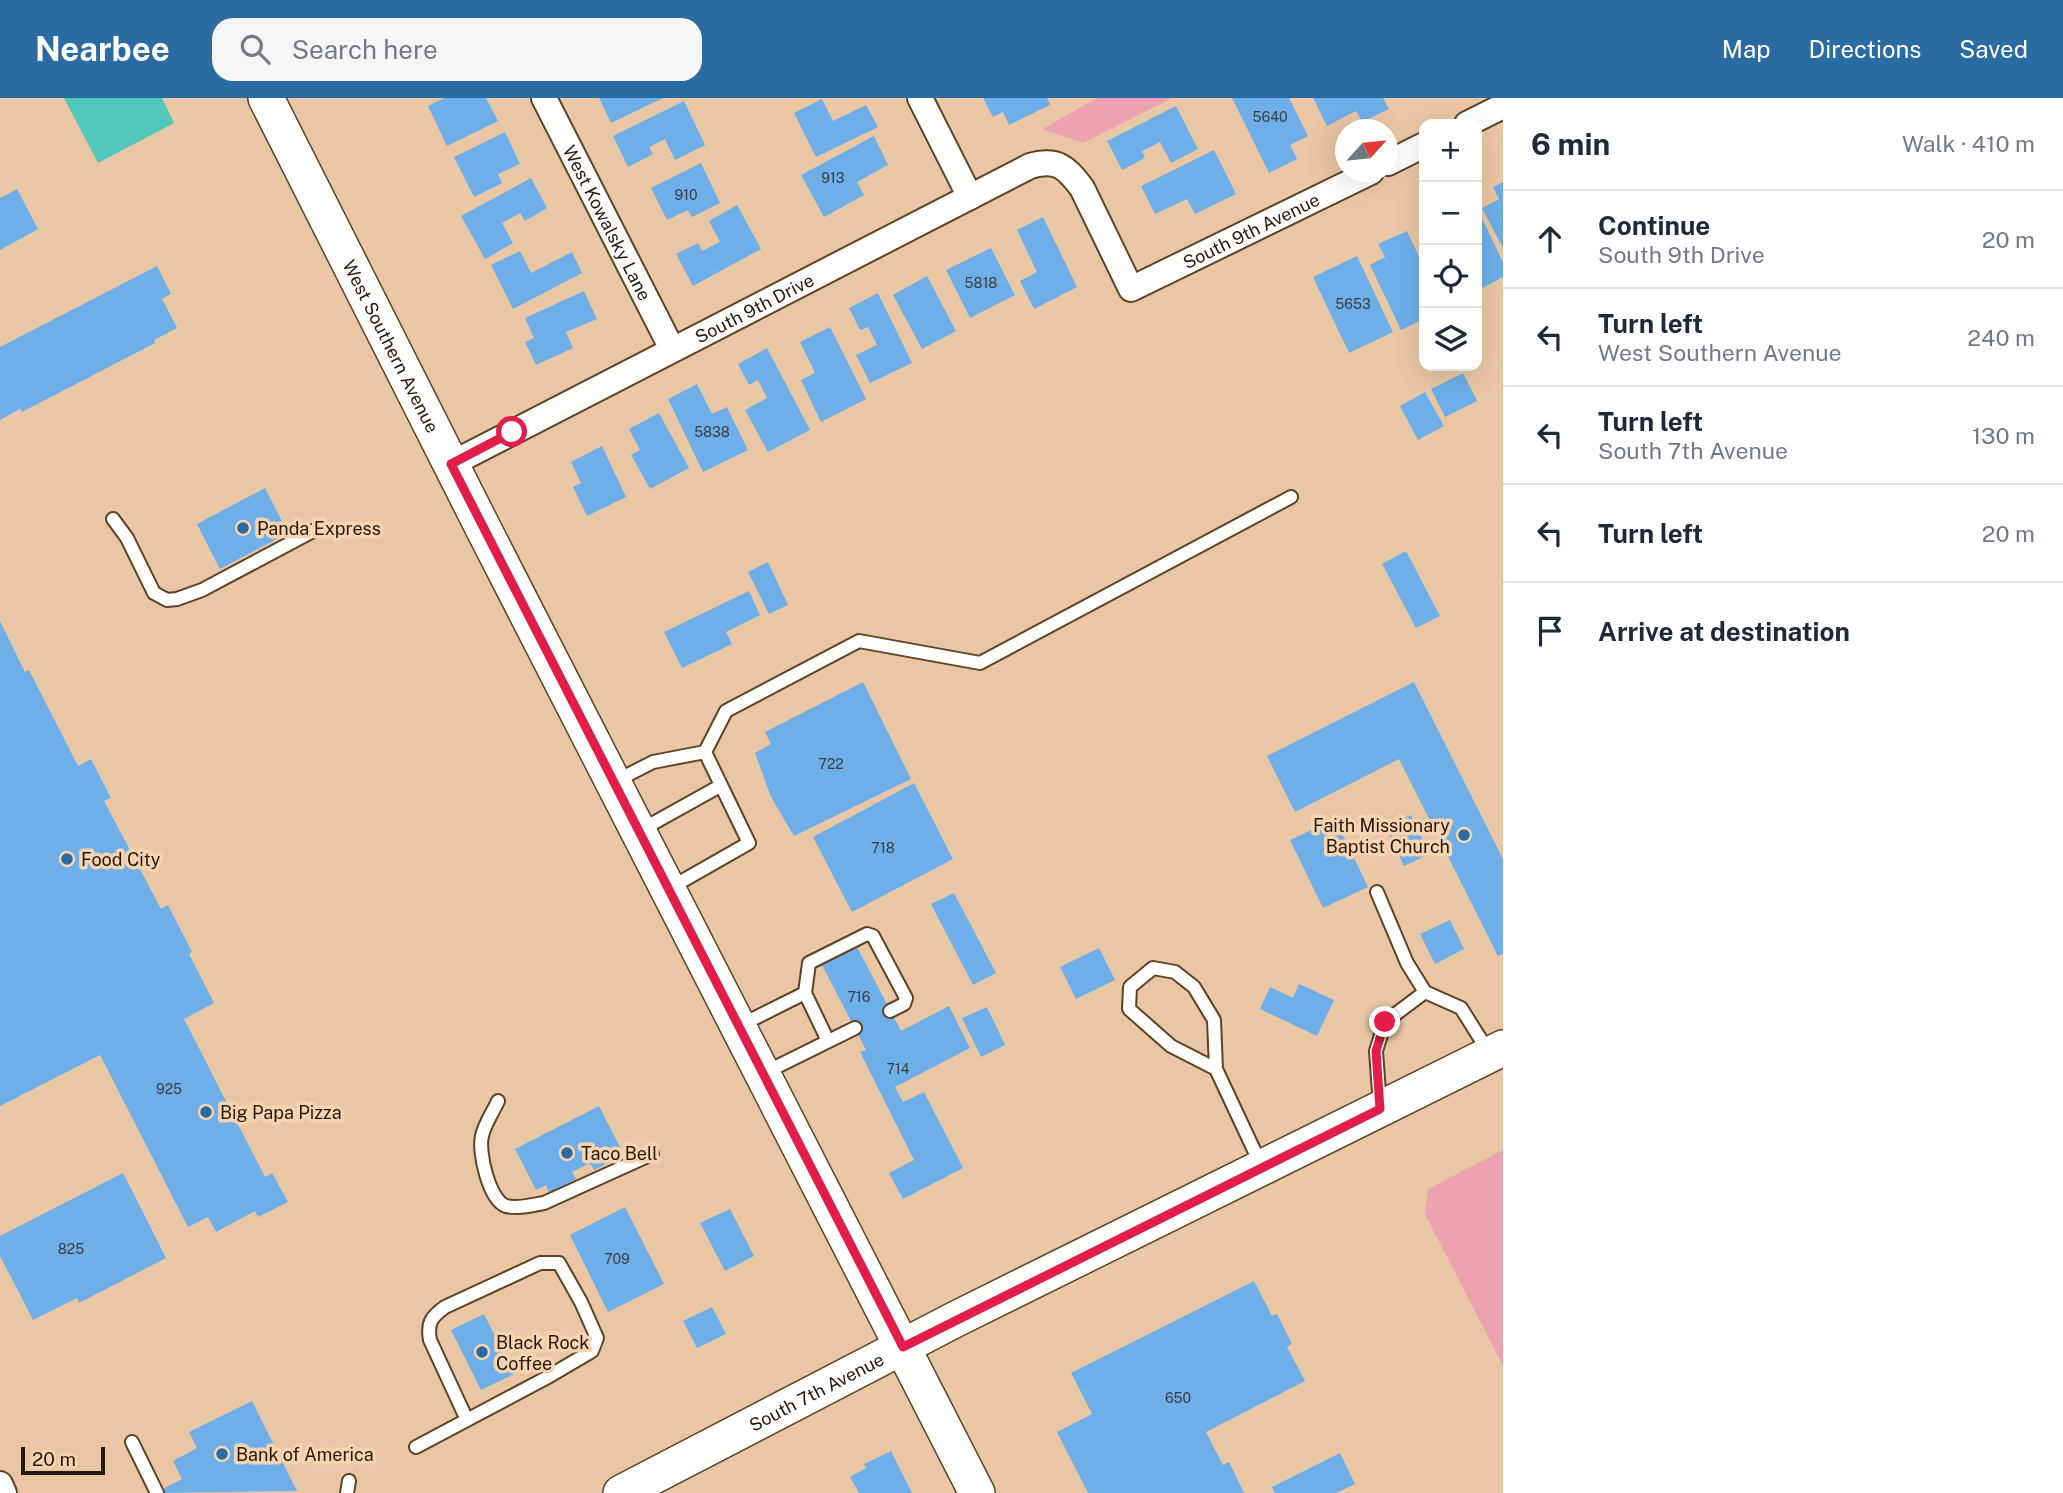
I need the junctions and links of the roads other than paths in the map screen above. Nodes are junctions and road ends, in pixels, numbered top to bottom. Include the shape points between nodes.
1 (266, 98) edge
2 (544, 98) edge
3 (920, 98) edge
4 (1503, 106) edge
5 (1476, 119) edge
6 (1419, 148) edge
7 (1398, 158) edge
8 (1350, 182) edge
9 (970, 197) junction
10 (1131, 289) joint
11 (672, 349) junction
12 (451, 464) junction
13 (1291, 497) dead end
14 (113, 519) dead end
15 (315, 530) dead end
16 (705, 752) junction
17 (614, 782) junction
18 (720, 786) junction
19 (639, 831) junction
20 (668, 889) junction
21 (1377, 891) dead end
22 (1425, 992) junction
23 (805, 993) junction
24 (890, 1011) dead end
25 (738, 1026) junction
26 (855, 1028) dead end
27 (828, 1041) junction
28 (1496, 1051) edge
29 (1216, 1069) junction
30 (763, 1073) junction
31 (498, 1101) dead end
32 (1380, 1109) junction
33 (652, 1154) dead end
34 (1262, 1167) junction
35 (903, 1347) junction
36 (467, 1420) junction
37 (132, 1442) dead end
38 (415, 1447) dead end
39 (0, 1484) edge
40 (4, 1493) edge
41 (157, 1493) edge
42 (621, 1493) edge
43 (978, 1493) edge

1 - 12 main road, West Southern Avenue
2 - 11 street, West Kowalsky Lane
3 - 9 street
4 - 5 street
6 - 7 street
8 - 10 street, South 9th Avenue
9 - 10 street, South 9th Drive via 1030,166 1043,162 1061,166 1083,188
9 - 11 street, South 9th Drive
11 - 12 street, South 9th Drive
12 - 17 main road, West Southern Avenue
13 - 16 lane via 980,663 859,641 726,711
14 - 15 lane via 154,593 167,600 202,590
16 - 17 lane via 653,762
16 - 18 lane
17 - 19 main road, West Southern Avenue
18 - 19 lane
18 - 20 lane via 749,842
19 - 20 main road, West Southern Avenue
20 - 25 main road, West Southern Avenue
21 - 22 lane via 1407,963
22 - 28 lane via 1461,1007
22 - 32 lane via 1385,1022 1376,1051
23 - 24 lane via 810,963 867,934 873,936 906,999
23 - 25 lane
23 - 27 lane
25 - 30 main road, West Southern Avenue
26 - 27 lane
27 - 30 lane
28 - 32 main road, South 7th Avenue
29 - 29 lane via 1214,1020 1194,987 1175,972 1153,968 1130,987 1129,1009 1171,1046
29 - 34 lane
30 - 35 main road, West Southern Avenue
31 - 33 lane via 482,1135 481,1156 493,1191 500,1203 508,1206 544,1203
32 - 34 main road, South 7th Avenue
34 - 35 main road, South 7th Avenue
35 - 42 main road, South 7th Avenue
35 - 43 main road, West Southern Avenue
36 - 36 lane via 430,1340 432,1316 540,1263 559,1263 597,1338 592,1351
36 - 38 lane
37 - 41 lane
39 - 40 street

